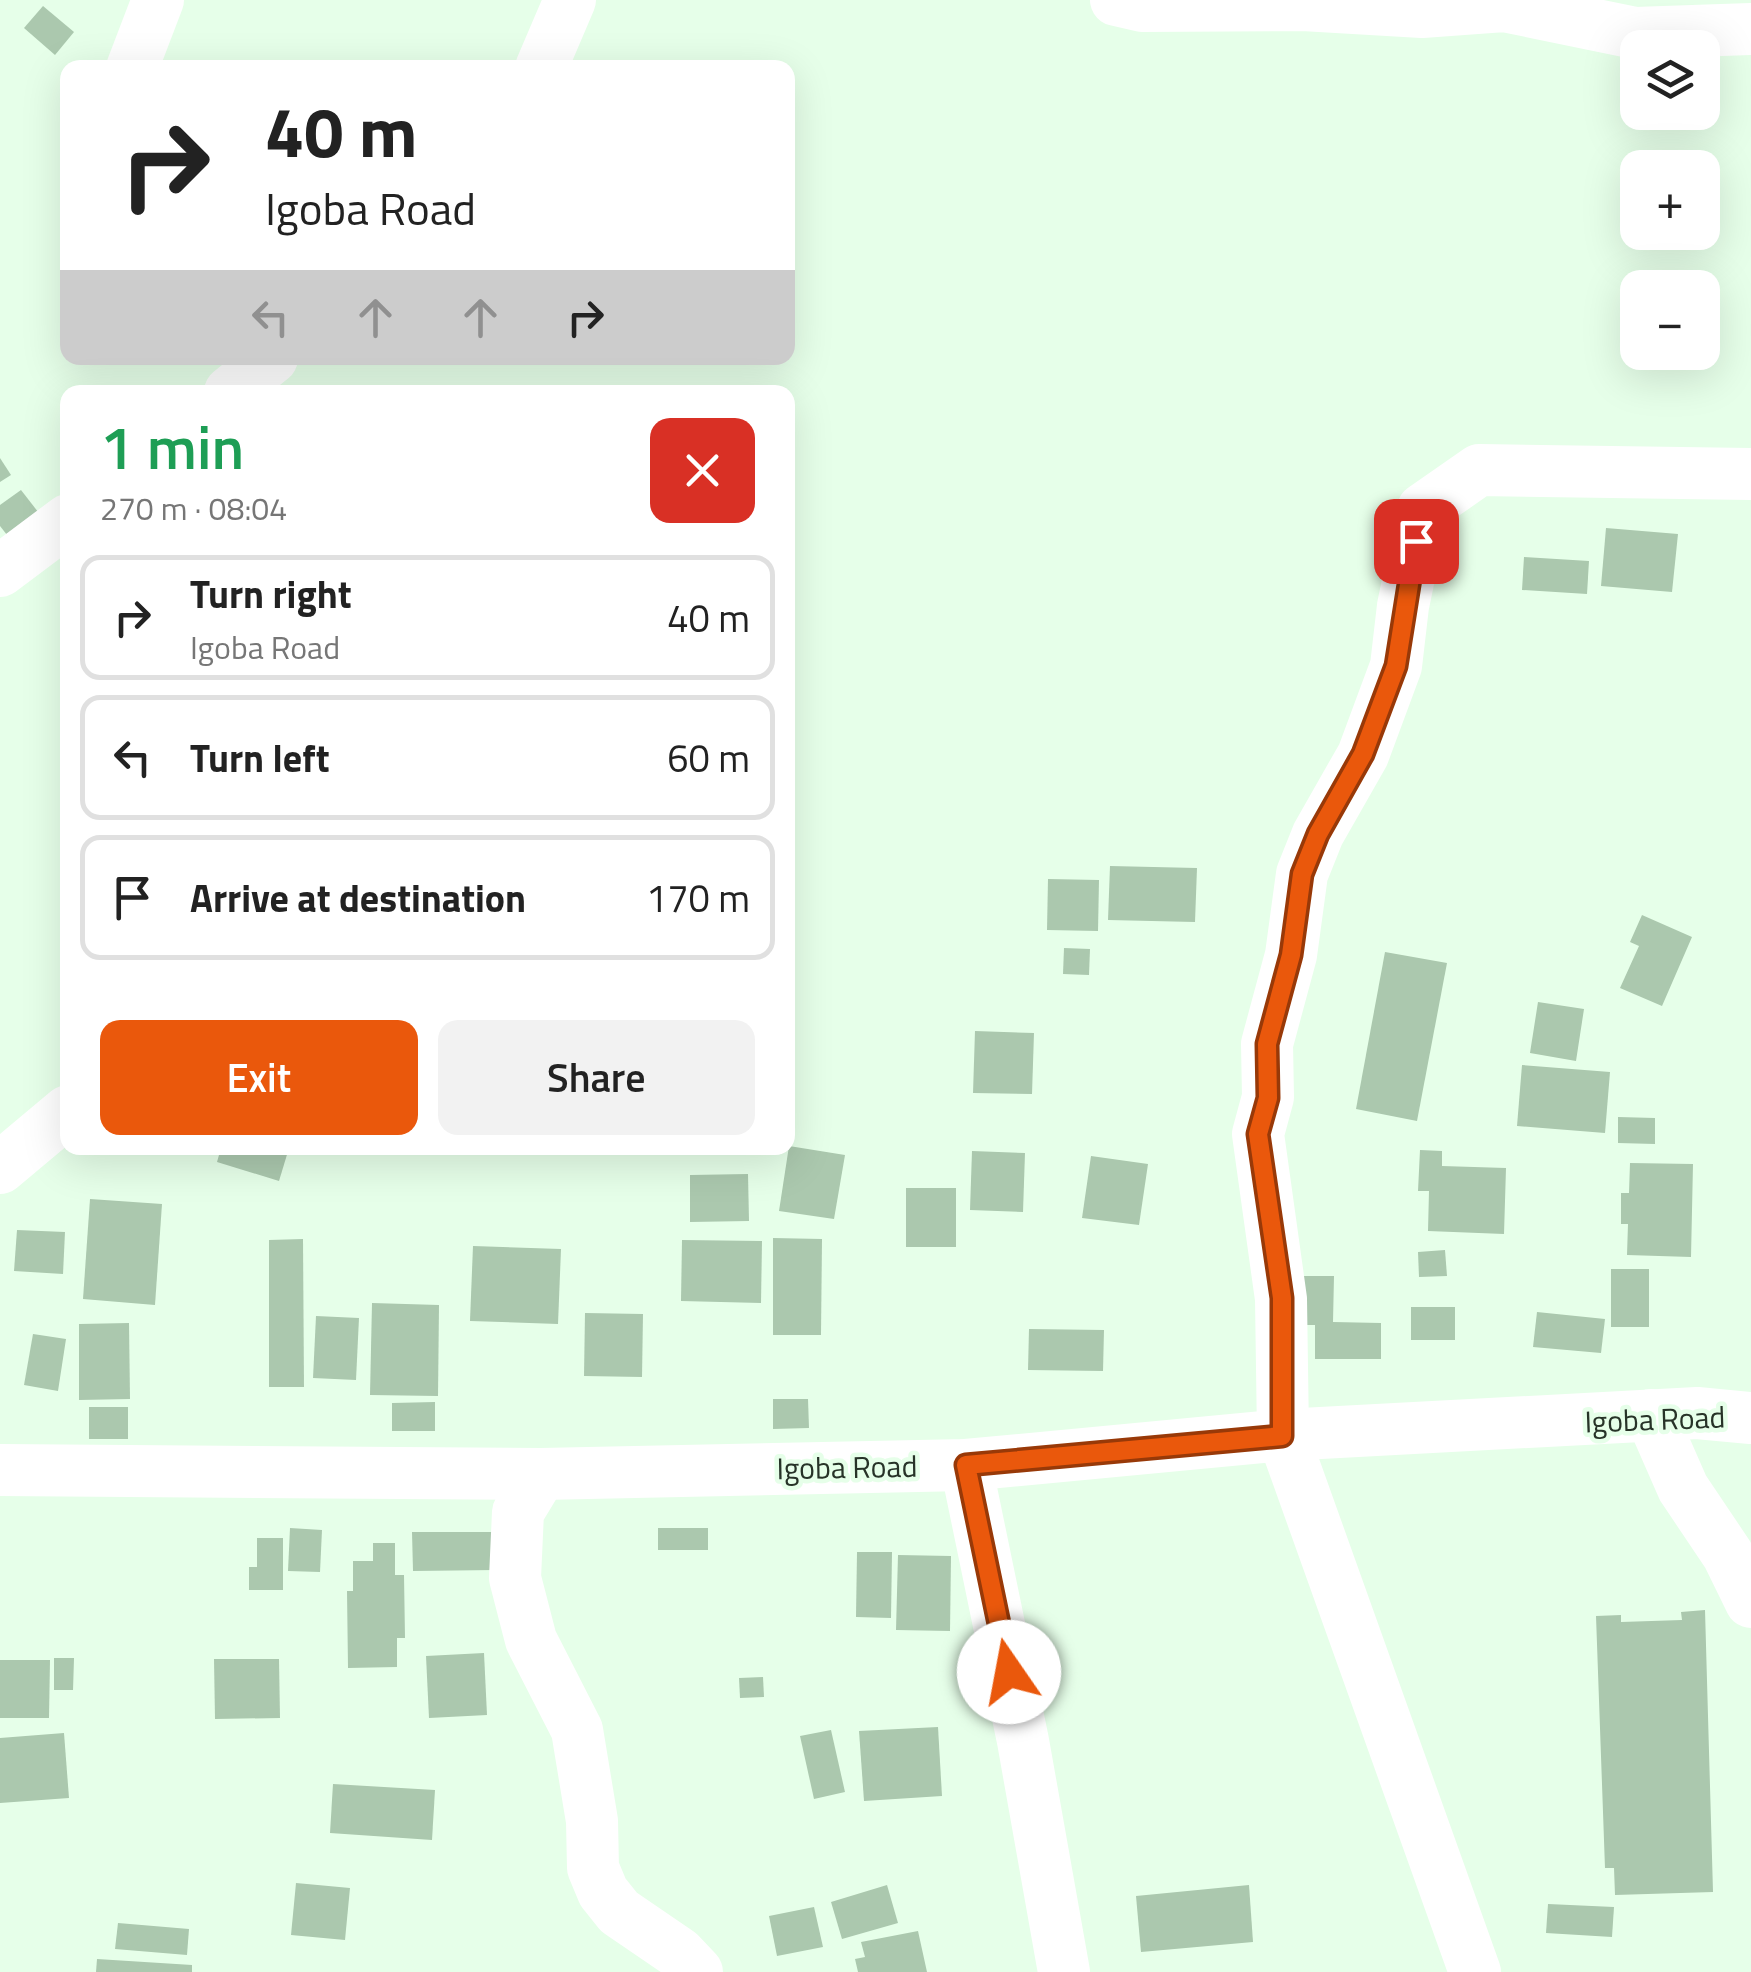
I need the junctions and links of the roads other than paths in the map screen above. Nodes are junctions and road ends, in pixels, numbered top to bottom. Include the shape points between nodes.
1 (158, 0) edge
2 (570, 0) edge
3 (1116, 0) edge
4 (1505, 3) edge
5 (1751, 29) edge
6 (135, 60) edge
7 (544, 60) edge
8 (263, 365) edge
9 (239, 385) edge
10 (1751, 474) edge
11 (60, 526) edge
12 (0, 570) edge
13 (60, 1118) edge
14 (0, 1168) edge
15 (1651, 1415) junction
16 (1751, 1418) edge
17 (1282, 1436) junction
18 (966, 1465) junction
19 (0, 1470) edge
20 (541, 1474) junction
21 (1751, 1602) edge
22 (696, 1972) edge
23 (1064, 1972) edge
24 (1474, 1972) edge

1 - 6 street
2 - 7 street
3 - 4 street via 1422,12
4 - 5 street via 1635,33
8 - 9 street
10 - 17 street via 1479,470 1424,509 1396,666 1363,754 1302,874 1291,955 1267,1044 1268,1098 1258,1134 1282,1298
11 - 12 street
13 - 14 street
15 - 16 street, Igoba Road
15 - 17 street, Igoba Road
15 - 21 street via 1683,1488
17 - 18 street, Igoba Road
17 - 24 street
18 - 20 street, Igoba Road
18 - 23 street
19 - 20 street, Igoba Road
20 - 22 street via 518,1512 515,1578 531,1640 576,1730 593,1868 620,1912

